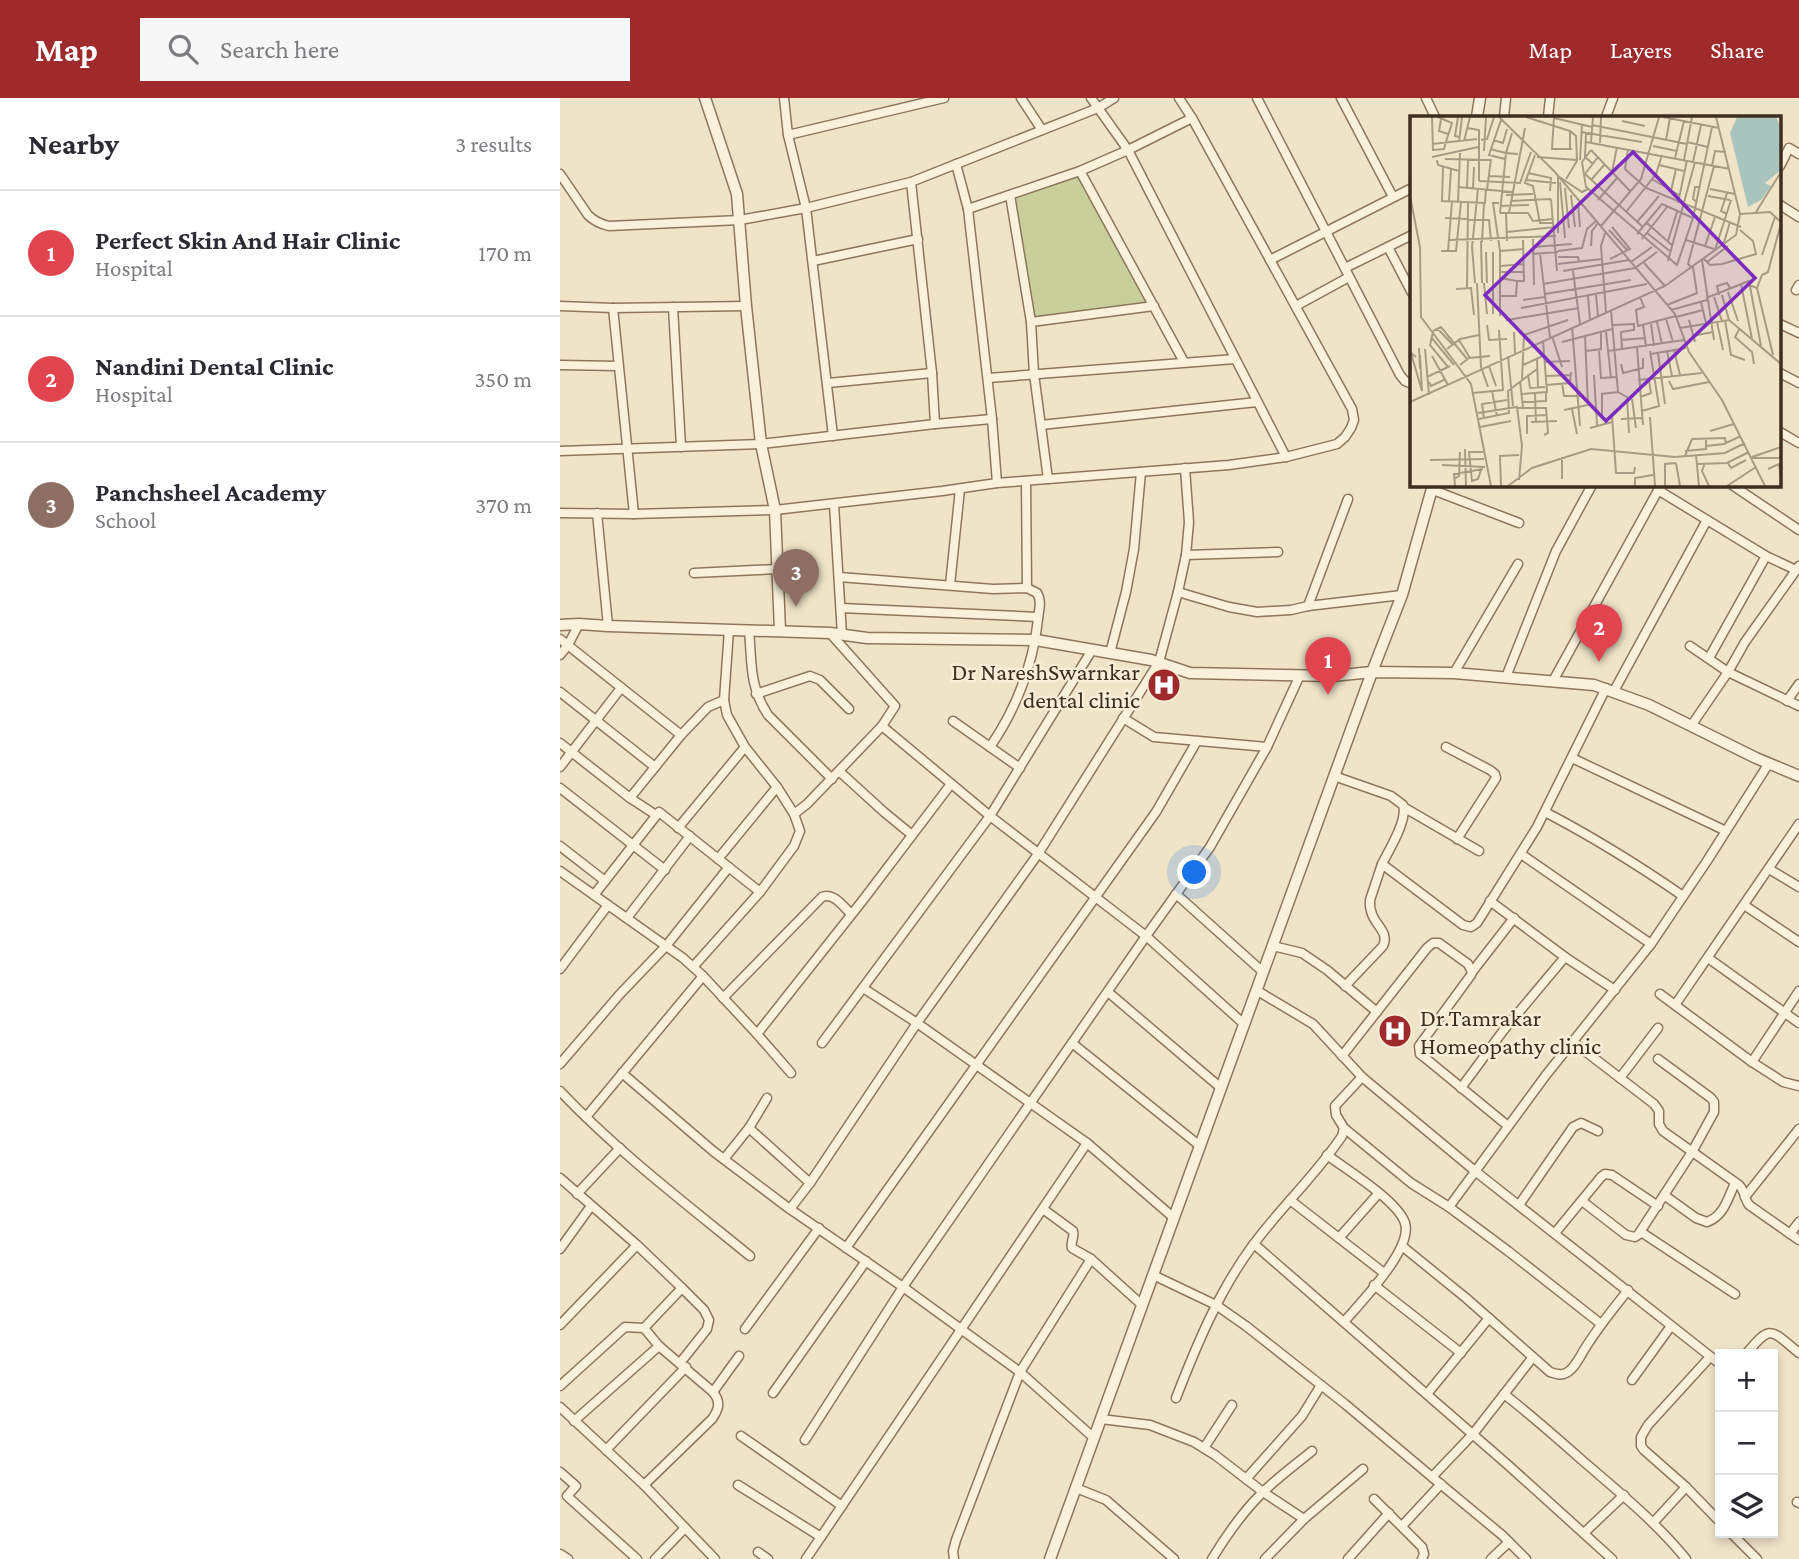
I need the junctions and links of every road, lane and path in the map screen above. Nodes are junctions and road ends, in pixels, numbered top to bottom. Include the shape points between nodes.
1 (705, 98) edge
2 (784, 98) edge
3 (944, 98) edge
4 (1021, 98) edge
5 (1091, 98) edge
6 (1114, 98) edge
7 (1179, 98) edge
8 (1256, 98) edge
9 (1341, 98) edge
10 (1426, 98) edge
11 (1506, 98) edge
12 (1550, 98) edge
13 (1613, 98) edge
14 (1098, 108) junction
15 (1435, 116) edge
16 (1504, 116) edge
17 (1548, 116) edge
18 (1606, 116) edge
19 (1192, 118) junction
20 (1042, 130) junction
21 (788, 135) junction
22 (1128, 150) junction
23 (1799, 154) edge
24 (1782, 162) edge
25 (956, 164) junction
26 (1080, 171) junction
27 (560, 174) edge
28 (911, 182) junction
29 (1410, 189) edge
30 (1010, 195) junction
31 (1393, 197) junction
32 (1782, 206) edge
33 (806, 208) junction
34 (968, 209) junction
35 (1799, 217) edge
36 (740, 220) junction
37 (1326, 232) junction
38 (1410, 236) edge
39 (918, 239) junction
40 (1388, 247) junction
41 (1270, 260) junction
42 (813, 261) junction
43 (1347, 272) junction
44 (1410, 289) edge
45 (560, 306) edge
46 (746, 306) junction
47 (1154, 306) junction
48 (1296, 306) junction
49 (673, 307) junction
50 (613, 309) junction
51 (1031, 322) junction
52 (1782, 325) edge
53 (1799, 333) edge
54 (1235, 359) junction
55 (1184, 362) junction
56 (560, 365) edge
57 (618, 366) junction
58 (932, 373) junction
59 (1034, 374) junction
60 (1782, 374) edge
61 (988, 378) junction
62 (828, 383) junction
63 (1410, 383) edge
64 (1799, 383) edge
65 (1257, 402) junction
66 (992, 419) junction
67 (935, 424) junction
68 (1041, 425) junction
69 (1782, 433) edge
70 (833, 436) junction
71 (1799, 443) edge
72 (761, 444) junction
73 (681, 447) junction
74 (627, 449) junction
75 (560, 452) edge
76 (1286, 457) junction
77 (1185, 468) junction
78 (1141, 472) junction
79 (1048, 479) junction
80 (1026, 481) junction
81 (997, 483) junction
82 (1591, 486) edge
83 (1733, 486) edge
84 (1433, 487) edge
85 (1659, 488) edge
86 (960, 489) junction
87 (1348, 499) dead end
88 (834, 503) junction
89 (775, 510) junction
90 (560, 513) edge
91 (597, 513) junction
92 (634, 514) junction
93 (1707, 520) junction
94 (1519, 523) dead end
95 (1799, 530) edge
96 (1278, 552) dead end
97 (1186, 555) junction
98 (1766, 556) junction
99 (1518, 564) dead end
100 (1798, 568) edge
101 (777, 569) junction
102 (694, 573) dead end
103 (839, 577) junction
104 (950, 585) junction
105 (1027, 588) junction
106 (1178, 592) junction
107 (1402, 595) junction
108 (1308, 606) junction
109 (841, 608) junction
110 (1038, 617) junction
111 (579, 624) junction
112 (560, 625) edge
113 (608, 626) junction
114 (729, 630) junction
115 (749, 631) junction
116 (780, 631) junction
117 (830, 633) junction
118 (842, 635) junction
119 (560, 639) edge
120 (1036, 640) junction
121 (568, 645) junction
122 (1690, 646) dead end
123 (1092, 650) junction
124 (1110, 653) junction
125 (560, 655) edge
126 (1709, 658) junction
127 (1159, 662) junction
128 (1372, 672) junction
129 (1728, 672) junction
130 (1454, 673) junction
131 (1300, 675) junction
132 (1506, 677) junction
133 (1553, 681) junction
134 (1799, 684) edge
135 (621, 688) junction
136 (1610, 690) junction
137 (560, 692) edge
138 (756, 694) junction
139 (724, 700) junction
140 (1787, 701) junction
141 (1799, 706) edge
142 (849, 709) dead end
143 (1123, 718) junction
144 (596, 721) junction
145 (953, 722) dead end
146 (882, 726) junction
147 (1692, 726) junction
148 (681, 735) junction
149 (1197, 741) junction
150 (560, 743) edge
151 (745, 747) junction
152 (990, 747) junction
153 (1267, 747) junction
154 (1446, 747) dead end
155 (572, 752) junction
156 (1572, 758) junction
157 (1769, 763) junction
158 (655, 767) junction
159 (560, 768) edge
160 (1020, 768) junction
161 (839, 771) junction
162 (1334, 776) junction
163 (1799, 776) edge
164 (832, 779) junction
165 (951, 784) junction
166 (777, 787) junction
167 (560, 789) edge
168 (630, 798) junction
169 (1405, 808) junction
170 (1545, 811) junction
171 (794, 814) junction
172 (656, 816) junction
173 (990, 816) junction
174 (1799, 824) edge
175 (678, 828) junction
176 (1726, 831) junction
177 (912, 835) junction
178 (690, 836) junction
179 (1457, 839) junction
180 (633, 845) junction
181 (560, 846) edge
182 (1479, 851) dead end
183 (1038, 853) junction
184 (1521, 854) junction
185 (718, 859) junction
186 (1382, 864) junction
187 (729, 867) junction
188 (1769, 869) junction
189 (665, 870) junction
190 (560, 871) edge
191 (605, 881) junction
192 (1799, 887) edge
193 (760, 892) junction
194 (1176, 894) junction
195 (594, 895) junction
196 (1683, 896) junction
197 (1095, 897) junction
198 (1490, 901) junction
199 (608, 905) junction
200 (1744, 905) junction
201 (852, 912) junction
202 (627, 918) junction
203 (1514, 918) junction
204 (1146, 936) junction
205 (1799, 942) edge
206 (1651, 944) junction
207 (666, 946) junction
208 (1273, 946) junction
209 (1565, 957) junction
210 (1707, 958) junction
211 (693, 967) junction
212 (560, 969) edge
213 (1263, 972) junction
214 (1472, 972) junction
215 (703, 976) junction
216 (1345, 986) junction
217 (863, 988) junction
218 (1256, 990) junction
219 (1615, 990) junction
220 (1799, 990) edge
221 (1108, 992) junction
222 (1660, 994) dead end
223 (723, 998) junction
224 (1675, 1005) junction
225 (1377, 1012) junction
226 (1784, 1013) junction
227 (917, 1023) junction
228 (1799, 1023) edge
229 (1244, 1024) junction
230 (1658, 1028) dead end
231 (757, 1034) junction
232 (1573, 1042) junction
233 (822, 1043) dead end
234 (1072, 1043) junction
235 (1342, 1056) junction
236 (1658, 1059) dead end
237 (1752, 1062) junction
238 (560, 1064) edge
239 (977, 1065) junction
240 (622, 1073) junction
241 (791, 1073) dead end
242 (1362, 1077) junction
243 (1620, 1077) junction
244 (1799, 1086) edge
245 (1221, 1088) junction
246 (1461, 1088) junction
247 (560, 1091) edge
248 (767, 1098) dead end
249 (1030, 1103) junction
250 (586, 1117) junction
251 (1508, 1126) junction
252 (749, 1128) junction
253 (1344, 1128) junction
254 (1598, 1131) dead end
255 (1798, 1133) edge
256 (1087, 1143) junction
257 (1200, 1146) junction
258 (620, 1148) junction
259 (1692, 1152) junction
260 (1327, 1155) junction
261 (724, 1159) junction
262 (1475, 1171) junction
263 (560, 1178) edge
264 (808, 1181) junction
265 (1735, 1182) junction
266 (577, 1194) junction
267 (1378, 1194) junction
268 (1664, 1195) junction
269 (1745, 1197) junction
270 (1290, 1200) junction
271 (1581, 1202) junction
272 (1519, 1205) junction
273 (591, 1206) junction
274 (786, 1206) junction
275 (1658, 1206) junction
276 (1449, 1207) junction
277 (1043, 1209) junction
278 (1174, 1218) junction
279 (1799, 1222) edge
280 (818, 1228) junction
281 (1641, 1232) junction
282 (1555, 1233) junction
283 (1790, 1234) junction
284 (1339, 1238) junction
285 (1799, 1240) edge
286 (1254, 1244) junction
287 (637, 1245) junction
288 (1402, 1246) junction
289 (846, 1248) junction
290 (560, 1249) edge
291 (750, 1256) dead end
292 (1091, 1259) junction
293 (866, 1261) junction
294 (1384, 1273) junction
295 (1153, 1275) junction
296 (1374, 1286) junction
297 (904, 1287) junction
298 (682, 1288) junction
299 (1628, 1290) junction
300 (1735, 1294) dead end
301 (1142, 1305) junction
302 (1216, 1305) junction
303 (1489, 1318) junction
304 (1344, 1322) junction
305 (1601, 1324) junction
306 (560, 1325) edge
307 (1671, 1325) junction
308 (644, 1328) junction
309 (745, 1329) dead end
310 (962, 1330) junction
311 (659, 1346) junction
312 (1750, 1349) edge
313 (1461, 1353) junction
314 (1799, 1353) edge
315 (739, 1356) dead end
316 (1533, 1357) junction
317 (1710, 1357) junction
318 (1715, 1360) edge
319 (683, 1365) junction
320 (1020, 1372) junction
321 (1632, 1380) dead end
322 (1321, 1385) junction
323 (560, 1386) edge
324 (713, 1392) junction
325 (773, 1393) dead end
326 (1427, 1394) junction
327 (1504, 1394) junction
328 (1176, 1398) dead end
329 (1232, 1405) dead end
330 (560, 1407) edge
331 (1101, 1419) junction
332 (575, 1421) junction
333 (1473, 1434) junction
334 (741, 1436) dead end
335 (1094, 1438) junction
336 (805, 1440) dead end
337 (1204, 1448) junction
338 (606, 1450) junction
339 (1312, 1451) dead end
340 (1363, 1469) dead end
341 (560, 1472) edge
342 (1432, 1476) junction
343 (1246, 1479) junction
344 (1441, 1484) junction
345 (644, 1485) junction
346 (738, 1485) dead end
347 (1686, 1487) junction
348 (1076, 1488) junction
349 (1263, 1492) junction
350 (1624, 1495) junction
351 (1374, 1499) dead end
352 (842, 1506) junction
353 (1389, 1513) junction
354 (1715, 1517) edge
355 (1304, 1519) junction
356 (1653, 1522) junction
357 (1402, 1526) junction
358 (685, 1528) junction
359 (1584, 1533) junction
360 (821, 1537) junction
361 (1736, 1538) edge
362 (1509, 1542) junction
363 (1162, 1548) junction
364 (758, 1552) dead end
365 (560, 1554) edge
366 (568, 1559) edge
367 (637, 1559) edge
368 (655, 1559) edge
369 (715, 1559) edge
370 (768, 1559) edge
371 (806, 1559) edge
372 (954, 1559) edge
373 (1050, 1559) edge
374 (1158, 1559) edge
375 (1174, 1559) edge
376 (1212, 1559) edge
377 (1265, 1559) edge
378 (1348, 1559) edge
379 (1422, 1559) edge
380 (1492, 1559) edge
381 (1526, 1559) edge
382 (1612, 1559) edge
383 (1686, 1559) edge
384 (1757, 1559) edge

1 - 36 street via 737,194
2 - 21 street
3 - 21 street
4 - 20 street
5 - 14 street
6 - 14 street
7 - 19 street
8 - 37 street
9 - 31 street
10 - 15 street
11 - 16 street
12 - 17 street
13 - 18 street
14 - 20 street
14 - 22 street
19 - 22 street
19 - 41 street
20 - 25 street
21 - 33 street
22 - 26 street
22 - 54 street
23 - 24 street via 1789,148
25 - 28 street
25 - 34 street
26 - 30 street
26 - 47 street
27 - 36 street via 588,215 602,225
28 - 33 street
28 - 39 street
29 - 31 street
30 - 34 street
30 - 51 street
31 - 37 street
32 - 35 street
33 - 36 street
33 - 42 street
34 - 61 street
36 - 46 street
37 - 41 street
37 - 43 street
38 - 40 street
39 - 42 street
39 - 58 street
40 - 43 street
40 - 44 street
41 - 48 street
42 - 62 street
43 - 48 street
43 - 63 street via 1400,375
45 - 50 street
46 - 49 street
46 - 72 street
47 - 51 street
47 - 55 street
48 - 76 street via 1354,420 1337,444
49 - 50 street
49 - 73 street
50 - 57 street
51 - 59 street
52 - 53 street
54 - 55 street
54 - 65 street
55 - 59 street
56 - 57 street
57 - 74 street
58 - 62 street
58 - 67 street
59 - 61 street
59 - 68 street
60 - 64 street
61 - 66 street
62 - 70 street
65 - 68 street
65 - 76 street
66 - 67 street
66 - 81 street
67 - 70 street
68 - 79 street
69 - 71 street
70 - 72 street
72 - 73 street
72 - 89 street
73 - 74 street
74 - 75 street
74 - 92 street
76 - 77 street
77 - 78 street
77 - 97 street
78 - 79 street
78 - 124 street via 1134,549
79 - 80 street
80 - 81 street
80 - 105 street
81 - 86 street
82 - 132 street via 1556,551
83 - 95 street
84 - 94 street
84 - 107 street
85 - 93 street
85 - 133 street
86 - 88 street
86 - 104 street
87 - 108 street
88 - 89 street
88 - 103 street
89 - 92 street
89 - 101 street
90 - 91 street
91 - 92 street
91 - 113 street
93 - 98 street
93 - 136 street
96 - 97 street
97 - 106 street
98 - 100 street
98 - 126 street
99 - 130 street
100 - 129 street
101 - 102 street
101 - 116 street
103 - 104 street
103 - 109 street
104 - 105 street
105 - 110 street via 1040,596
106 - 108 street via 1257,612
106 - 127 street
107 - 108 street
107 - 128 street
109 - 110 street
109 - 118 street
110 - 120 street
111 - 112 street
111 - 113 street
111 - 121 street
113 - 114 street
114 - 115 street
114 - 139 street
115 - 116 street
115 - 138 street
116 - 117 street
117 - 118 street
117 - 146 street via 895,706
118 - 120 street
119 - 121 street
120 - 123 street
120 - 152 street via 1020,692
121 - 125 street
121 - 135 street
122 - 126 street
123 - 124 street
123 - 160 street
124 - 127 street
126 - 129 street
127 - 131 street via 1190,673
127 - 143 street
128 - 130 street
128 - 131 street
128 - 162 street
129 - 140 street
129 - 147 street
130 - 132 street
131 - 153 street
132 - 133 street
133 - 136 street
134 - 140 street
135 - 144 street
135 - 148 street
136 - 147 street
136 - 156 street
137 - 144 street
138 - 142 street via 810,677 820,680
138 - 164 street via 768,715
139 - 148 street via 708,707
139 - 151 street
140 - 141 street
143 - 149 street via 1154,737
143 - 183 street
144 - 155 street
144 - 158 street
145 - 152 street
146 - 161 street
146 - 165 street
147 - 157 street
148 - 158 street
149 - 153 street
149 - 197 street via 1156,812
150 - 155 street
151 - 166 street
151 - 175 street
152 - 160 street
153 - 194 street via 1210,847
154 - 179 street via 1493,772 1496,778
155 - 159 street
155 - 168 street
156 - 170 street
156 - 176 street
157 - 163 street
157 - 176 street
158 - 168 street
160 - 173 street
161 - 164 street
161 - 177 street
162 - 169 street via 1391,796
162 - 208 street
164 - 171 street
165 - 173 street
165 - 177 street
166 - 171 street
166 - 185 street
167 - 180 street
168 - 172 street
169 - 179 street
169 - 186 street
170 - 184 street
170 - 196 street
171 - 193 street via 799,837
172 - 175 street via 659,812
172 - 180 street
173 - 183 street
173 - 217 street
174 - 188 street
175 - 178 street
176 - 196 street
177 - 201 street
178 - 185 street
178 - 189 street
179 - 182 street
180 - 189 street
180 - 191 street
181 - 191 street
183 - 197 street
183 - 227 street
184 - 198 street
184 - 206 street
185 - 187 street
186 - 198 street via 1468,927 1477,923
186 - 216 street via 1369,907 1386,941
187 - 193 street
187 - 207 street
188 - 192 street
188 - 200 street
189 - 202 street
190 - 195 street
191 - 195 street
193 - 211 street
194 - 204 street
194 - 213 street
195 - 199 street
196 - 206 street
197 - 204 street
197 - 239 street
198 - 203 street
199 - 202 street
199 - 212 street
200 - 205 street
200 - 210 street
201 - 223 street via 825,895
201 - 231 street
202 - 207 street
203 - 209 street
203 - 214 street
204 - 221 street
204 - 229 street
206 - 219 street
207 - 211 street
207 - 238 street
208 - 213 street
208 - 216 street via 1302,953
209 - 219 street
209 - 246 street
210 - 224 street
210 - 226 street
211 - 215 street
213 - 218 street
214 - 225 street via 1468,964 1433,943
214 - 246 street via 1419,1046 1420,1054
215 - 223 street
215 - 240 street
216 - 225 street
217 - 227 street
217 - 233 street
218 - 229 street
218 - 235 street via 1313,1024
219 - 232 street
220 - 226 street
221 - 234 street
221 - 245 street
222 - 224 street
223 - 231 street
224 - 237 street
225 - 235 street
226 - 228 street
226 - 237 street
227 - 239 street
227 - 264 street
229 - 245 street
230 - 243 street
231 - 241 street
232 - 243 street
232 - 251 street
234 - 249 street
234 - 257 street
235 - 242 street
236 - 259 street via 1714,1102 1714,1112
237 - 244 street via 1783,1082
239 - 249 street
239 - 289 street
240 - 250 street
240 - 261 street
242 - 253 street via 1335,1106
242 - 262 street
243 - 259 street via 1658,1108 1662,1131
245 - 257 street
246 - 251 street
247 - 250 street
248 - 252 street
249 - 256 street
249 - 297 street
250 - 258 street
251 - 262 street
252 - 261 street
252 - 264 street
253 - 260 street
253 - 276 street via 1411,1183
254 - 272 street via 1581,1122 1573,1127
255 - 269 street
256 - 277 street
256 - 278 street
257 - 278 street
258 - 266 street
258 - 291 street
259 - 265 street
259 - 268 street
260 - 267 street
260 - 270 street
261 - 274 street
262 - 272 street
262 - 276 street
263 - 266 street
264 - 274 street
265 - 268 street via 1723,1209 1707,1222
265 - 269 street
266 - 273 street
267 - 284 street
267 - 288 street via 1404,1221
268 - 275 street
269 - 283 street via 1749,1205
270 - 284 street
270 - 286 street
271 - 275 street via 1608,1174
271 - 281 street via 1626,1235 1635,1237
271 - 282 street
272 - 282 street
273 - 287 street
273 - 290 street
274 - 280 street
275 - 281 street
276 - 305 street
277 - 292 street via 1071,1228 1072,1248
277 - 310 street
278 - 295 street
279 - 283 street
280 - 289 street
280 - 309 street
281 - 300 street
282 - 299 street
283 - 285 street
284 - 294 street
286 - 302 street
286 - 304 street
287 - 298 street
287 - 306 street
288 - 294 street
288 - 303 street
289 - 293 street
292 - 301 street
292 - 320 street
293 - 297 street
293 - 325 street
294 - 296 street
295 - 301 street
295 - 302 street
296 - 304 street
296 - 313 street
297 - 310 street
297 - 336 street
298 - 308 street
298 - 319 street via 709,1320
299 - 305 street
299 - 307 street
301 - 331 street
302 - 322 street
302 - 328 street
303 - 313 street
303 - 316 street
304 - 326 street
305 - 316 street via 1569,1372 1550,1372
307 - 317 street
307 - 321 street
308 - 311 street
308 - 323 street via 625,1327
310 - 320 street
310 - 352 street
311 - 319 street
311 - 332 street
312 - 314 street via 1767,1333
313 - 326 street
315 - 324 street
316 - 327 street
317 - 318 street
317 - 347 street via 1641,1437 1644,1450
319 - 324 street
319 - 338 street
320 - 335 street
320 - 372 street via 956,1540
322 - 342 street
322 - 343 street via 1302,1416
324 - 345 street via 719,1406 712,1419
326 - 333 street
327 - 333 street
327 - 350 street
329 - 337 street
330 - 332 street
331 - 335 street
331 - 337 street via 1150,1425
332 - 338 street
333 - 342 street
333 - 359 street
334 - 352 street
335 - 348 street
337 - 343 street
338 - 345 street
339 - 349 street
340 - 355 street
341 - 367 street via 576,1486 567,1496
342 - 344 street
343 - 349 street
344 - 357 street
344 - 362 street
345 - 358 street
346 - 360 street
347 - 354 street
347 - 356 street
348 - 363 street via 1106,1500
348 - 373 street
349 - 355 street
349 - 376 street
350 - 356 street
350 - 359 street
351 - 353 street
352 - 360 street
353 - 357 street
353 - 378 street
355 - 377 street
356 - 383 street
357 - 379 street via 1422,1547
358 - 368 street
358 - 369 street
359 - 382 street
360 - 371 street
361 - 384 street
362 - 380 street
362 - 381 street
363 - 374 street
363 - 375 street
364 - 370 street
365 - 366 street

